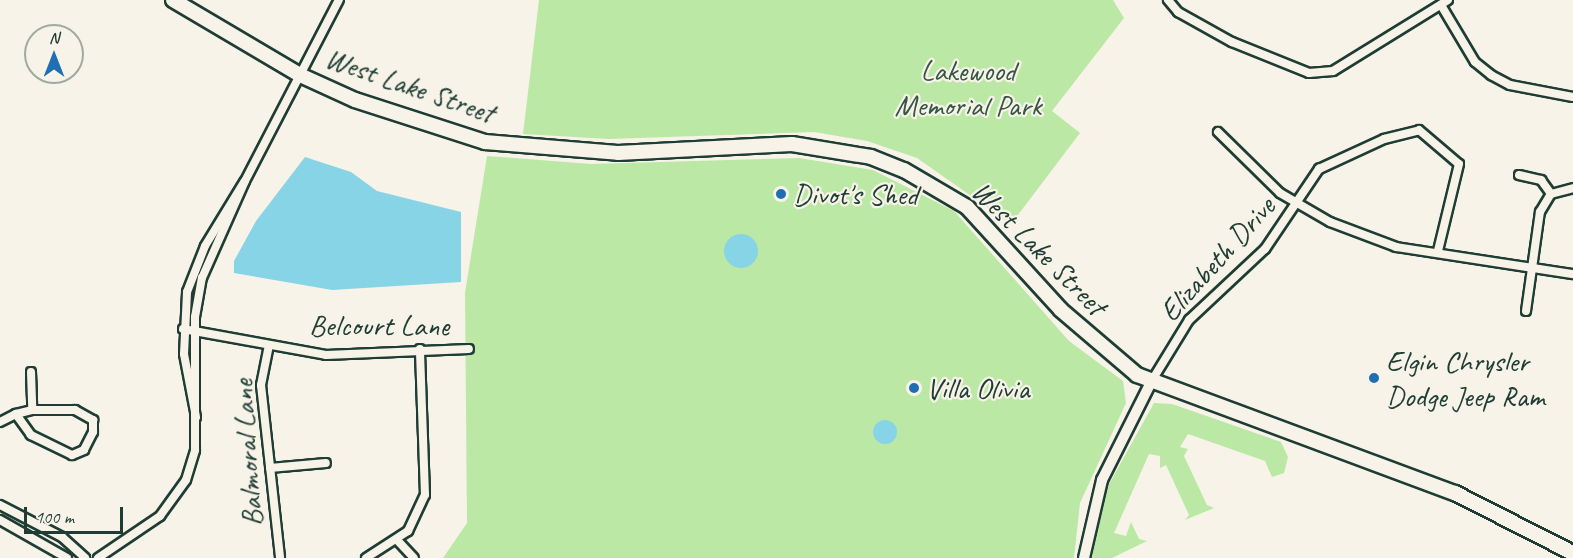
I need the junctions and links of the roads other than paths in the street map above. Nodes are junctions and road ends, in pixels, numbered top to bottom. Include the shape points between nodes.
1 (173, 0) edge
2 (339, 0) edge
3 (1168, 0) edge
4 (1444, 2) edge
5 (300, 75) junction
6 (1573, 97) edge
7 (1218, 132) dead end
8 (1519, 175) dead end
9 (245, 181) junction
10 (1573, 188) edge
11 (1551, 194) junction
12 (1297, 205) junction
13 (1438, 251) junction
14 (1532, 268) junction
15 (1573, 274) edge
16 (1526, 311) dead end
17 (183, 329) junction
18 (195, 333) junction
19 (269, 345) junction
20 (420, 349) junction
21 (470, 349) dead end
22 (31, 372) dead end
23 (1151, 382) junction
24 (32, 410) junction
25 (16, 414) junction
26 (196, 419) junction
27 (0, 422) edge
28 (326, 463) dead end
29 (270, 468) junction
30 (0, 506) edge
31 (0, 520) edge
32 (399, 540) junction
33 (1573, 553) edge
34 (67, 558) edge
35 (85, 558) edge
36 (98, 558) edge
37 (280, 558) edge
38 (366, 558) edge
39 (414, 558) edge
40 (1084, 558) edge

1 - 5 highway, West Lake Street
2 - 5 street
3 - 4 street via 1178,12 1232,42 1309,73 1333,70
4 - 6 street via 1475,62 1491,75 1510,85
5 - 9 street
5 - 23 highway, West Lake Street via 429,126 530,149 618,153 792,144 871,157 922,178 967,207 1094,342
7 - 12 street
8 - 11 street via 1540,180
9 - 17 street via 232,194 197,261
9 - 18 street via 202,278
10 - 11 street
11 - 14 street via 1540,212
12 - 13 street via 1396,247
12 - 13 street, Elizabeth Drive via 1319,169 1384,139 1419,130 1459,164
12 - 23 street, Elizabeth Drive via 1265,249 1189,320
13 - 14 street
14 - 15 street
14 - 16 street
17 - 18 street, Belcourt Lane
17 - 26 street
18 - 19 street, Belcourt Lane
18 - 26 street
19 - 20 street, Belcourt Lane via 326,355
19 - 29 street, Balmoral Lane via 261,385
20 - 21 street, Belcourt Lane
20 - 32 street via 425,495 416,520
22 - 24 street
23 - 33 highway, West Lake Street via 1455,493
23 - 40 street via 1102,480
24 - 25 street
24 - 25 street via 75,410 90,417 93,432 84,450 72,455 31,435
25 - 27 street
26 - 36 street via 192,466 171,505
28 - 29 street
29 - 37 street, Balmoral Lane
30 - 35 street via 62,537
31 - 34 street
32 - 38 street
32 - 39 street

